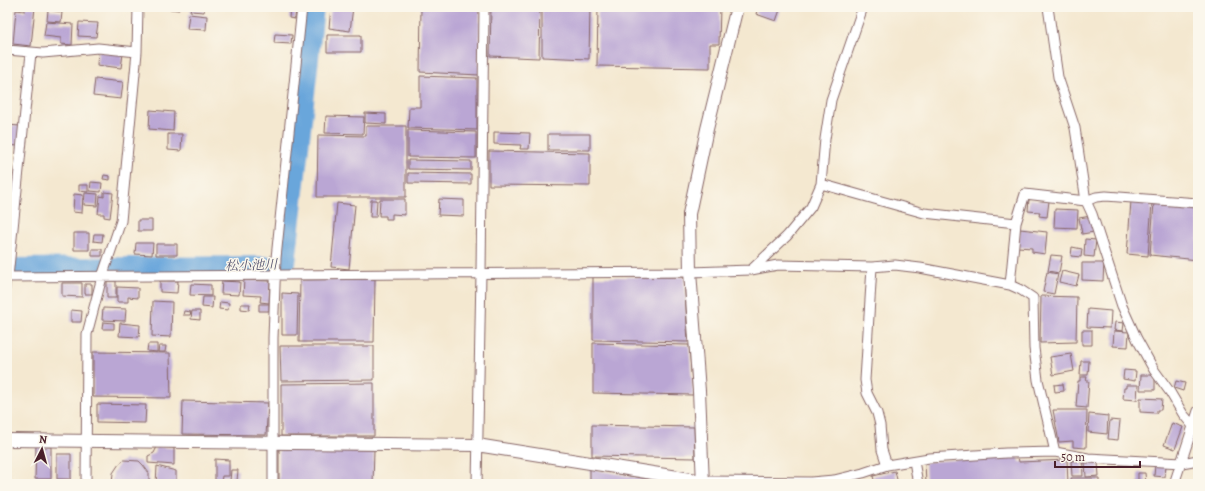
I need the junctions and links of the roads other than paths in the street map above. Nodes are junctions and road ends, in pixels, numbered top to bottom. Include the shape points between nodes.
1 (138, 7) edge
2 (302, 7) edge
3 (484, 7) edge
4 (736, 7) edge
5 (863, 7) edge
6 (1048, 7) edge
7 (7, 50) edge
8 (137, 52) junction
9 (32, 53) junction
10 (821, 184) junction
11 (1086, 201) junction
12 (1198, 203) edge
13 (1016, 223) junction
14 (872, 267) junction
15 (751, 270) junction
16 (690, 272) junction
17 (275, 273) junction
18 (481, 273) junction
19 (102, 276) junction
20 (8, 277) edge
21 (1010, 285) junction
22 (1198, 411) edge
23 (1193, 426) junction
24 (7, 440) edge
25 (87, 441) junction
26 (274, 443) junction
27 (477, 446) junction
28 (1055, 452) junction
29 (1198, 460) edge
30 (914, 462) junction
31 (1182, 463) junction
32 (887, 465) junction
33 (703, 482) edge
34 (752, 483) edge
35 (86, 484) edge
36 (273, 484) edge
37 (477, 484) edge
38 (918, 484) edge
39 (1174, 484) edge

1 - 8 street
2 - 17 street
3 - 18 street
4 - 16 street via 689,214
5 - 10 street via 831,100 824,138
6 - 11 street via 1058,77 1075,128
7 - 9 street
8 - 9 street via 98,48
8 - 19 street via 121,221
9 - 20 street
10 - 13 street via 924,213
10 - 15 street via 811,207 788,236
11 - 12 street via 1106,196
11 - 13 street via 1025,194
11 - 23 street via 1122,306 1137,339 1154,370
13 - 21 street
14 - 15 street via 778,265
14 - 21 street via 895,265 920,268
14 - 32 street via 865,380 867,393 877,413 882,450
15 - 16 street
16 - 18 street
16 - 33 street
17 - 18 street
17 - 19 street
17 - 26 street
18 - 27 street
19 - 20 street
19 - 25 street via 87,334
21 - 28 street via 1033,298 1034,348 1038,380
22 - 23 street
23 - 31 street
24 - 25 street
25 - 26 street
25 - 35 street
26 - 27 street
26 - 36 street
27 - 33 street
27 - 37 street
28 - 30 street via 980,454 929,458
28 - 31 street via 1088,458
29 - 31 street
30 - 32 street
30 - 38 street
31 - 39 street
32 - 34 street via 834,480
33 - 34 street

